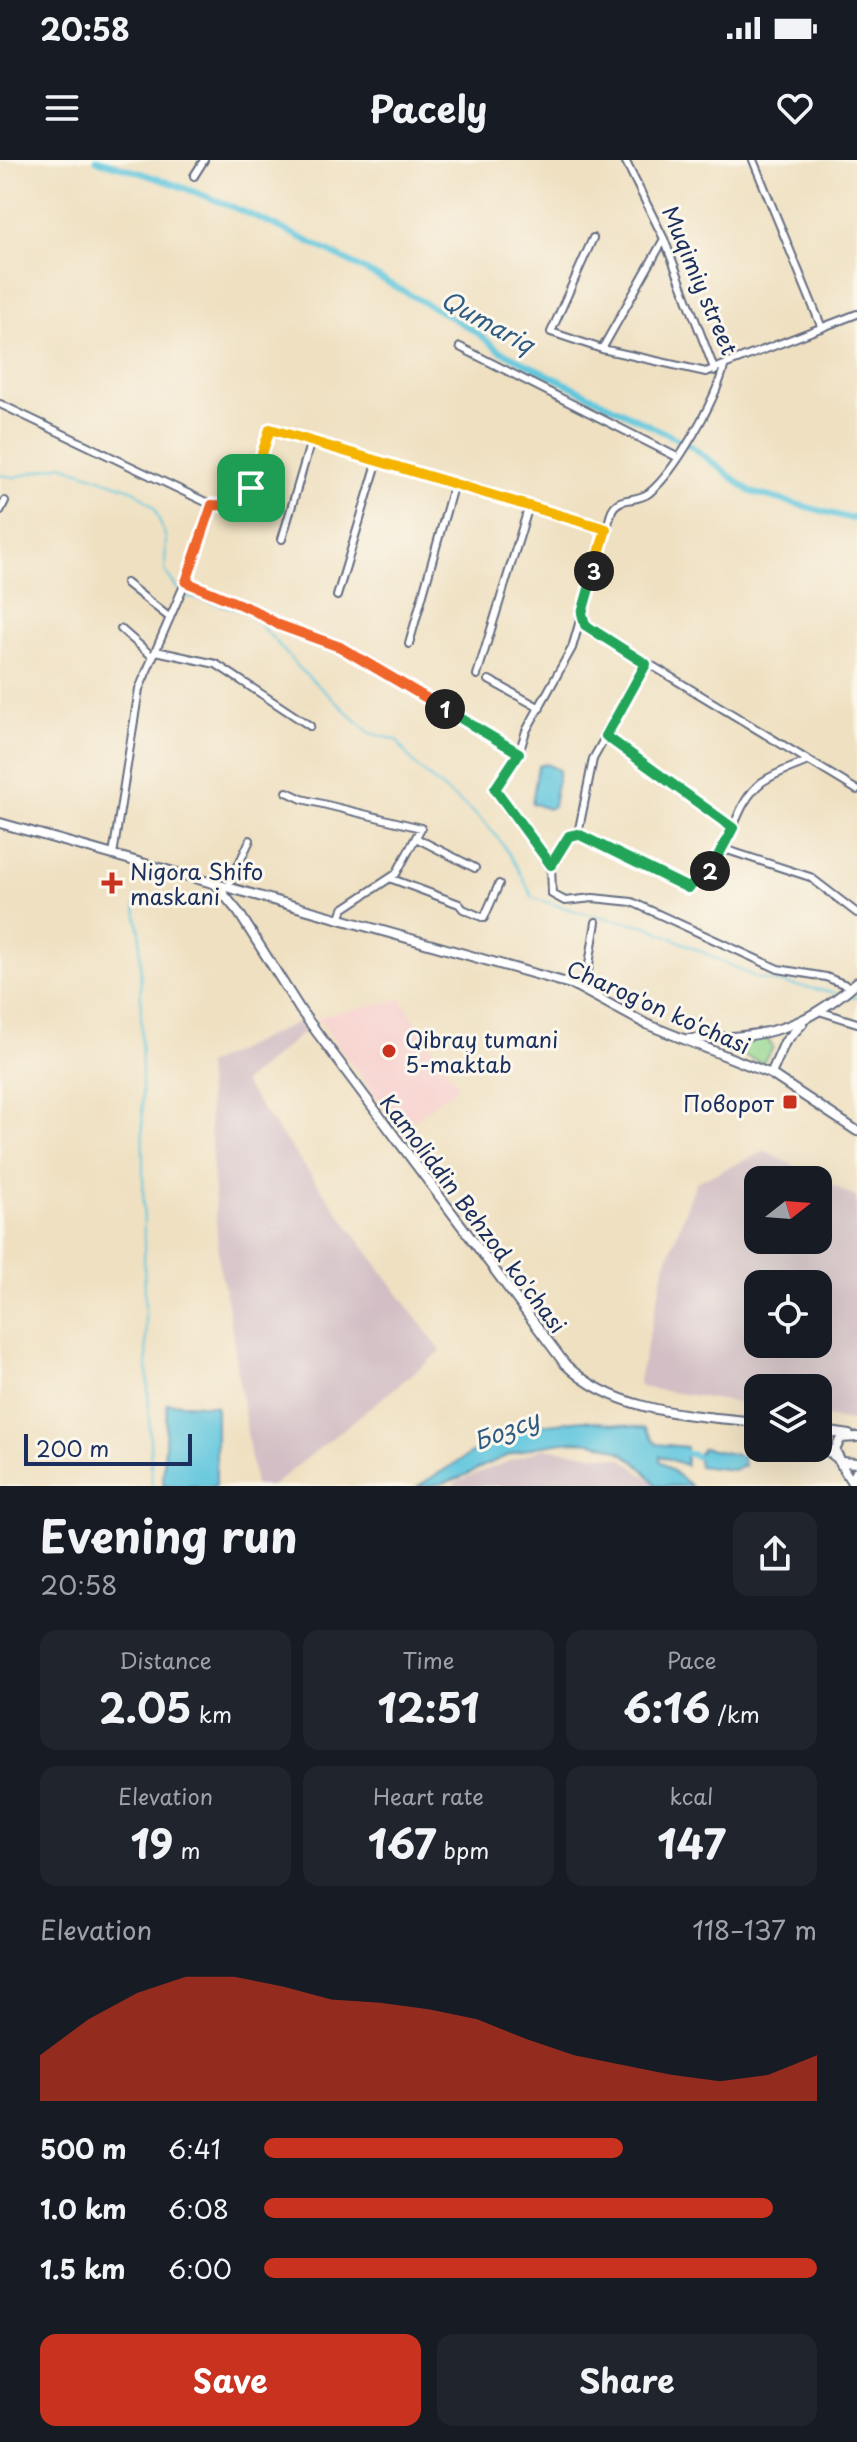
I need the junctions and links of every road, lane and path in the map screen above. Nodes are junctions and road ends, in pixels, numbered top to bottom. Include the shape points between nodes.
1 (204, 160) edge
2 (625, 160) edge
3 (753, 160) edge
4 (194, 176) dead end
5 (593, 238) dead end
6 (664, 239) junction
7 (857, 314) edge
8 (822, 328) junction
9 (460, 347) dead end
10 (602, 349) junction
11 (724, 367) junction
12 (715, 371) junction
13 (0, 404) edge
14 (311, 441) junction
15 (677, 457) junction
16 (378, 460) junction
17 (454, 483) junction
18 (5, 501) dead end
19 (212, 505) junction
20 (529, 506) junction
21 (0, 511) edge
22 (606, 529) junction
23 (282, 539) dead end
24 (126, 583) dead end
25 (185, 583) junction
26 (337, 596) dead end
27 (582, 613) junction
28 (170, 618) junction
29 (121, 629) dead end
30 (409, 644) dead end
31 (154, 654) junction
32 (646, 664) junction
33 (477, 675) dead end
34 (489, 680) dead end
35 (540, 708) junction
36 (310, 726) dead end
37 (606, 736) junction
38 (519, 753) junction
39 (808, 761) junction
40 (857, 790) edge
41 (287, 792) dead end
42 (0, 823) edge
43 (733, 828) junction
44 (578, 834) junction
45 (418, 839) junction
46 (250, 840) dead end
47 (724, 849) junction
48 (113, 855) junction
49 (551, 865) junction
50 (475, 868) dead end
51 (392, 879) junction
52 (215, 884) junction
53 (499, 884) dead end
54 (228, 887) junction
55 (244, 892) junction
56 (239, 913) junction
57 (857, 913) edge
58 (340, 917) junction
59 (596, 922) dead end
60 (851, 987) edge
61 (585, 989) junction
62 (819, 1011) junction
63 (806, 1021) junction
64 (857, 1023) edge
65 (683, 1039) junction
66 (771, 1074) junction
67 (857, 1131) edge
68 (744, 1420) edge
69 (832, 1432) edge
70 (855, 1435) edge
71 (832, 1454) edge
72 (837, 1458) junction
73 (857, 1463) edge
74 (857, 1471) edge
75 (853, 1484) edge

1 - 4 street
2 - 6 street, Muqimiy street
3 - 8 street
5 - 10 street via 551,332
6 - 10 street
6 - 12 street, Muqimiy street
7 - 8 street, Muqimiy street
8 - 11 street, Muqimiy street
9 - 15 street
10 - 12 street
11 - 12 street, Muqimiy street
11 - 15 street via 691,439
13 - 19 street
14 - 16 street
14 - 19 street via 270,429 244,498 231,506
14 - 23 street
15 - 22 street via 646,495 615,504
16 - 17 street
16 - 26 street
17 - 20 street
17 - 30 street
18 - 21 street
19 - 25 street
20 - 22 street
20 - 33 street
22 - 27 street
24 - 28 street
25 - 28 street
25 - 38 street via 340,647
27 - 32 street via 585,625
27 - 35 street via 572,648
28 - 31 street
29 - 31 street
31 - 36 street via 216,664
31 - 48 street via 139,689
32 - 37 street
32 - 39 street
34 - 35 street
35 - 38 street
37 - 43 street
37 - 44 street via 593,759
38 - 49 street via 495,789
39 - 40 street
39 - 43 street via 762,782
41 - 45 street via 419,825
42 - 48 main road, Charog'on ko'chasi
43 - 47 street
44 - 47 street via 688,888 708,875
44 - 49 street via 569,836
45 - 50 street
45 - 51 street
46 - 54 street
47 - 57 street via 810,877
48 - 52 main road, Charog'on ko'chasi
49 - 60 street via 552,894 565,901 632,902 778,969
51 - 53 street via 484,918
51 - 58 street via 343,909
52 - 54 main road, Charog'on ko'chasi
52 - 56 main road, Kamoliddin Behzod ko'chasi
54 - 55 main road, Charog'on ko'chasi
55 - 56 main road
55 - 58 main road, Charog'on ko'chasi
56 - 68 main road, Kamoliddin Behzod ko'chasi via 301,1011 565,1364 582,1380 637,1405
58 - 61 main road, Charog'on ko'chasi
59 - 61 street
60 - 62 main road
61 - 65 main road, Charog'on ko'chasi
62 - 63 main road
62 - 64 street
63 - 65 main road via 764,1033
63 - 66 main road via 785,1042
65 - 66 main road, Charog'on ko'chasi
66 - 67 main road, Charog'on ko'chasi
69 - 70 main road
70 - 72 main road via 838,1441
71 - 72 main road
72 - 73 main road via 845,1465
72 - 75 main road
74 - 75 main road

